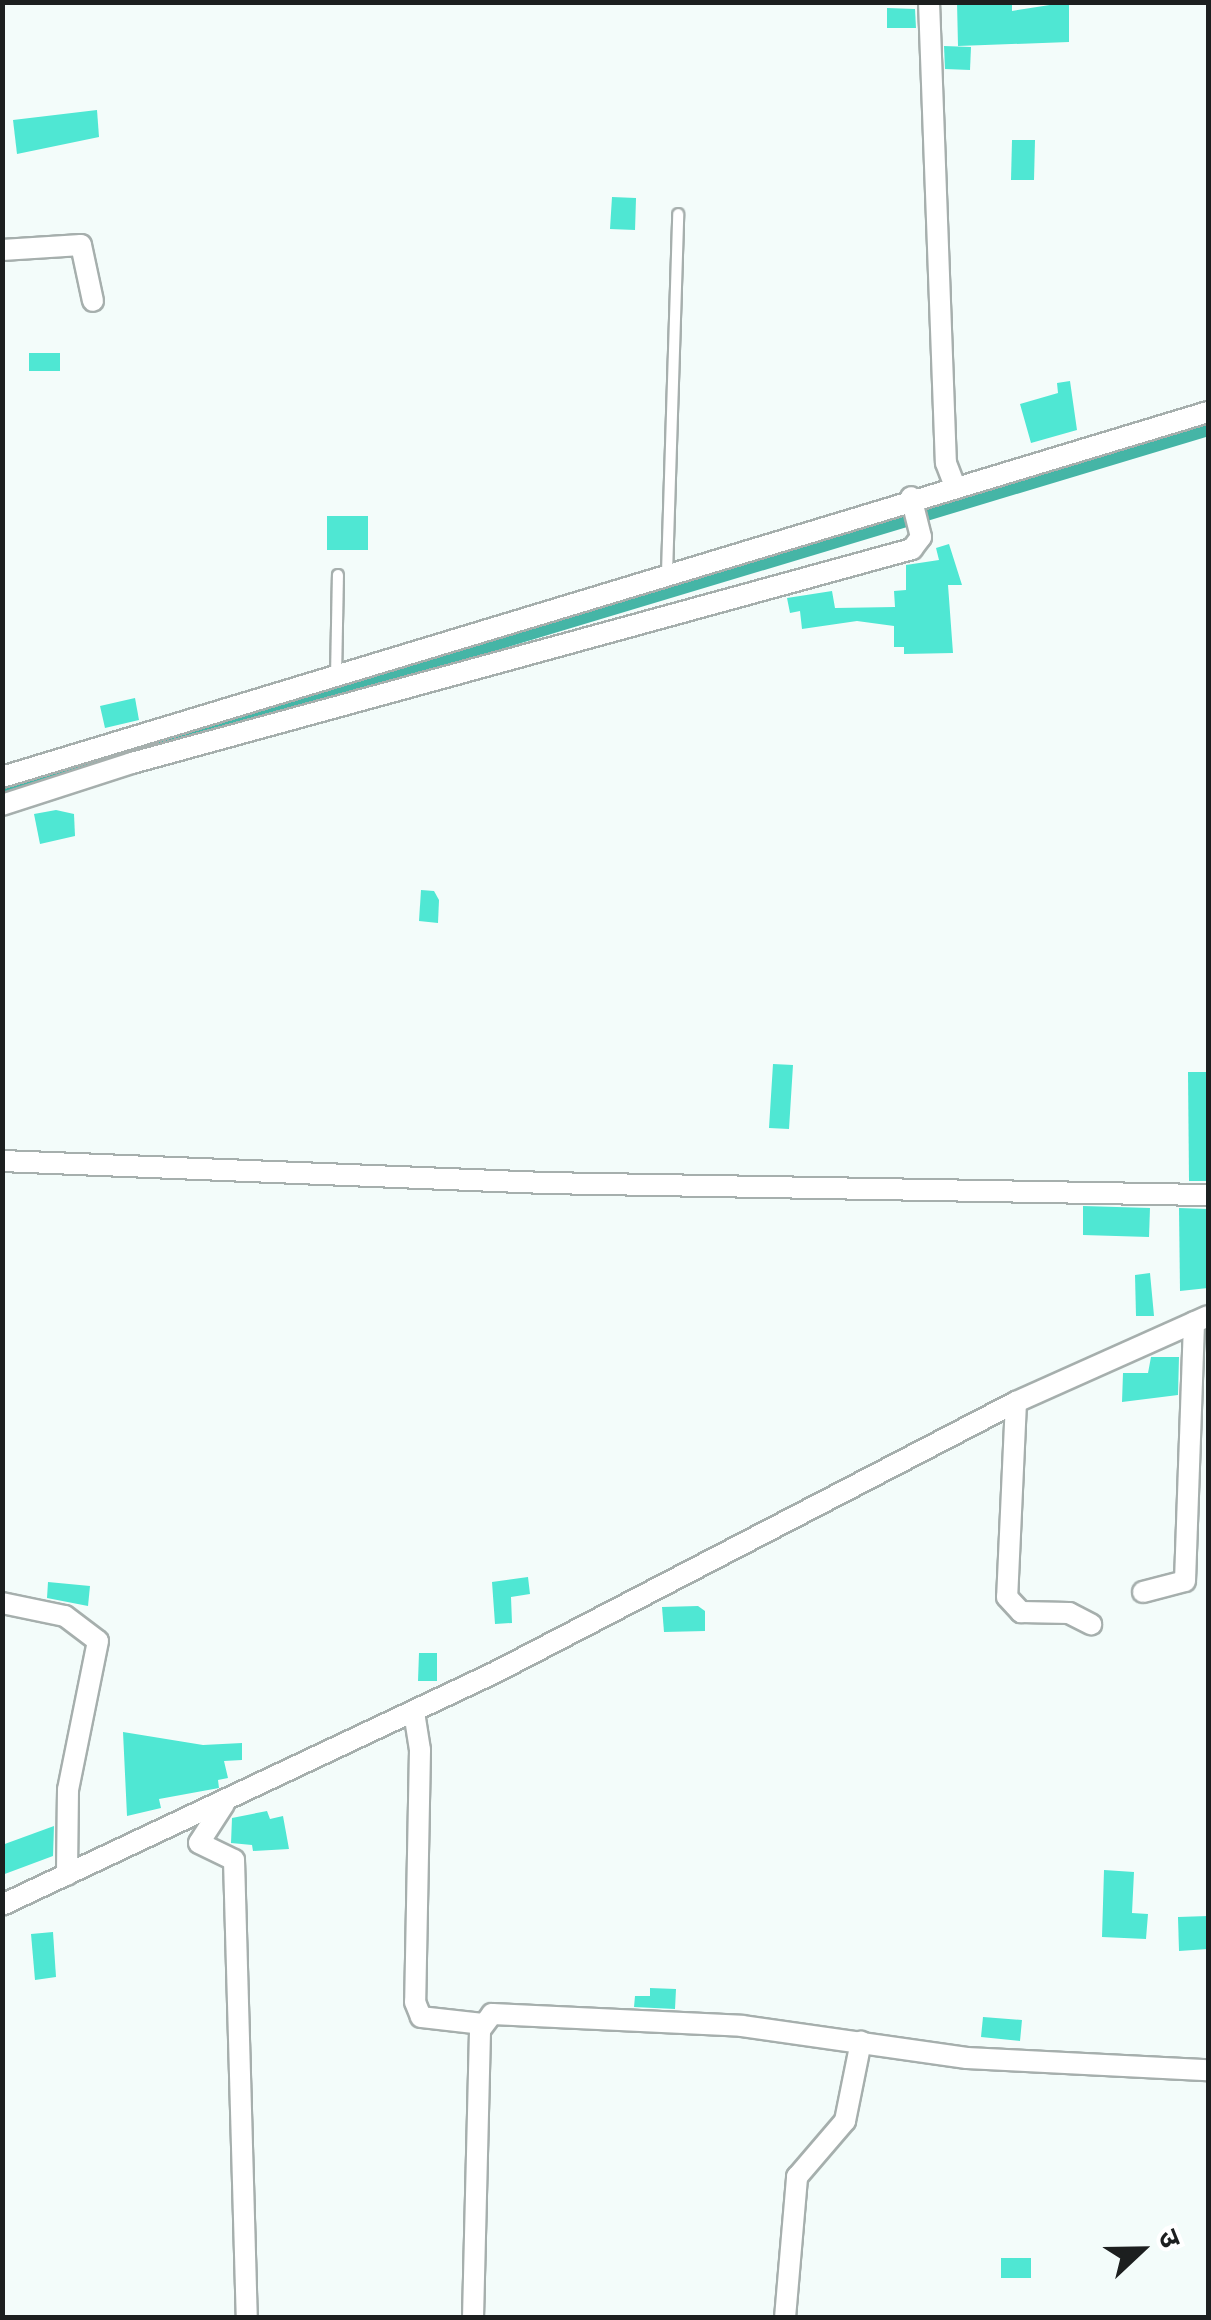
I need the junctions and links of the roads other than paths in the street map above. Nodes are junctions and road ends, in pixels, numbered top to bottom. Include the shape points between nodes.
1 (930, 2) edge
2 (678, 214) dead end
3 (2, 250) edge
4 (92, 300) dead end
5 (1208, 412) edge
6 (954, 484) junction
7 (913, 505) junction
8 (667, 574) junction
9 (338, 575) dead end
10 (336, 677) junction
11 (2, 778) edge
12 (2, 805) edge
13 (2, 1161) edge
14 (1208, 1195) edge
15 (1201, 1319) edge
16 (1016, 1402) junction
17 (1143, 1592) dead end
18 (2, 1603) edge
19 (1091, 1624) dead end
20 (414, 1712) junction
21 (226, 1802) junction
22 (67, 1876) junction
23 (2, 1905) edge
24 (482, 2024) junction
25 (861, 2042) junction
26 (1208, 2070) edge
27 (246, 2318) edge
28 (473, 2318) edge
29 (785, 2318) edge

1 - 6 street via 946,463
2 - 8 lane
3 - 4 street via 81,245
5 - 6 street
6 - 7 street
7 - 8 street
7 - 12 street via 921,536 912,549 150,758
8 - 10 street
9 - 10 lane
10 - 11 street
13 - 14 street via 544,1183
15 - 16 street
15 - 17 street via 1185,1581
16 - 19 street via 1006,1597 1021,1612 1069,1613
16 - 20 street
18 - 22 street via 64,1616 98,1640 68,1790
20 - 21 street
20 - 24 street via 420,1750 415,2002 421,2016
21 - 22 street
21 - 27 street via 199,1844 234,1860
22 - 23 street
24 - 25 street via 498,2013
24 - 28 street
25 - 26 street via 1072,2067
25 - 29 street via 845,2121 797,2176

